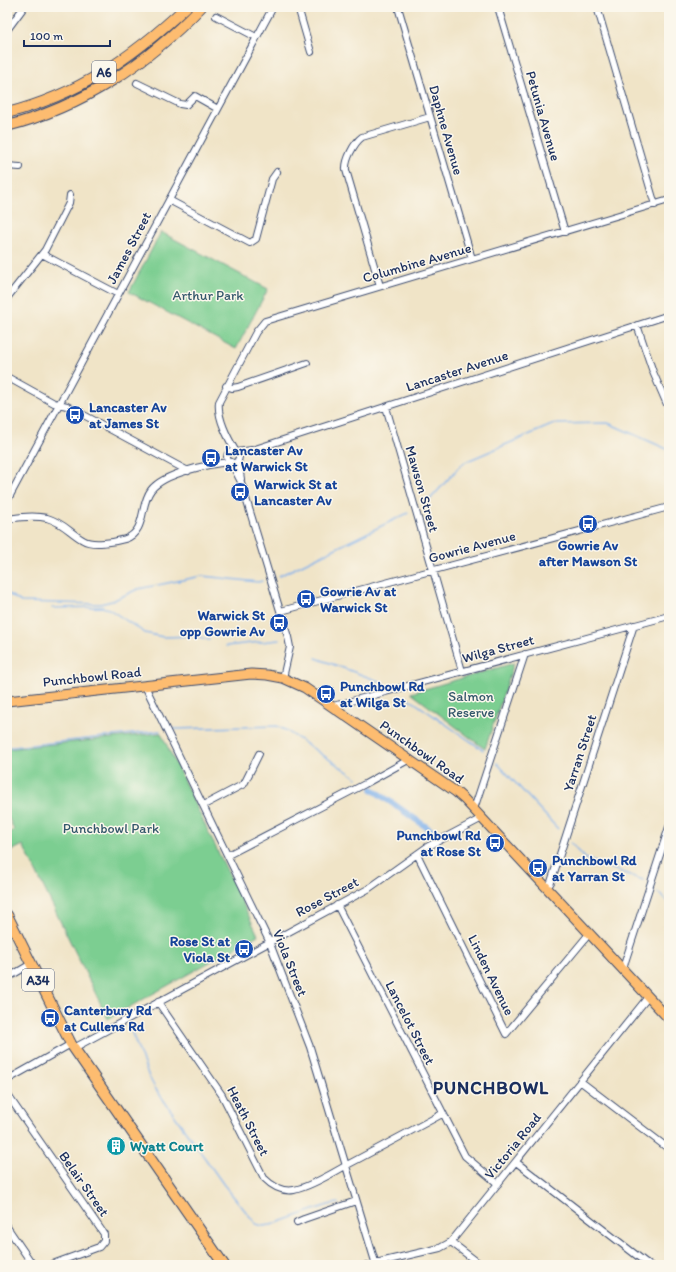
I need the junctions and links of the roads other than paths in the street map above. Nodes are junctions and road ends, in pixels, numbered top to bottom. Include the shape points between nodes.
1 (24, 7) edge
2 (186, 7) edge
3 (201, 7) edge
4 (273, 7) edge
5 (298, 7) edge
6 (398, 7) edge
7 (498, 7) edge
8 (597, 7) edge
9 (216, 16) dead end
10 (7, 30) edge
11 (256, 37) junction
12 (311, 52) dead end
13 (137, 83) dead end
14 (218, 109) junction
15 (7, 113) edge
16 (430, 117) junction
17 (7, 126) edge
18 (7, 166) edge
19 (20, 167) dead end
20 (277, 172) dead end
21 (70, 195) dead end
22 (169, 200) junction
23 (668, 201) edge
24 (655, 205) junction
25 (565, 232) junction
26 (42, 254) junction
27 (472, 260) junction
28 (380, 286) junction
29 (118, 294) junction
30 (7, 298) edge
31 (669, 315) edge
32 (637, 325) junction
33 (307, 364) dead end
34 (7, 377) edge
35 (226, 386) junction
36 (59, 404) junction
37 (386, 407) junction
38 (669, 409) edge
39 (227, 436) junction
40 (228, 454) junction
41 (237, 456) junction
42 (230, 462) junction
43 (210, 464) junction
44 (188, 471) junction
45 (241, 482) junction
46 (7, 501) edge
47 (669, 507) edge
48 (7, 519) edge
49 (434, 570) junction
50 (281, 611) junction
51 (669, 616) edge
52 (634, 625) junction
53 (525, 654) junction
54 (462, 671) junction
55 (283, 678) junction
56 (145, 686) junction
57 (7, 701) edge
58 (333, 706) junction
59 (259, 754) dead end
60 (410, 760) junction
61 (204, 805) junction
62 (474, 809) junction
63 (482, 818) junction
64 (669, 827) edge
65 (417, 854) junction
66 (228, 855) junction
67 (547, 888) junction
68 (337, 905) junction
69 (7, 915) edge
70 (589, 934) junction
71 (269, 941) junction
72 (31, 964) junction
73 (623, 971) junction
74 (7, 978) edge
75 (648, 997) junction
76 (158, 1002) junction
77 (669, 1020) edge
78 (72, 1046) junction
79 (7, 1080) edge
80 (580, 1080) junction
81 (7, 1094) edge
82 (442, 1114) junction
83 (669, 1149) edge
84 (516, 1162) junction
85 (346, 1166) junction
86 (498, 1184) junction
87 (356, 1201) junction
88 (298, 1222) dead end
89 (8, 1229) edge
90 (451, 1242) junction
91 (375, 1264) edge
92 (34, 1265) edge
93 (50, 1265) edge
94 (224, 1265) edge
95 (367, 1265) edge
96 (481, 1265) edge
97 (649, 1265) edge

1 - 10 street
2 - 15 highway, A6 via 149,41 103,73 74,89
3 - 17 highway, A6 via 174,34 112,81 59,108
4 - 11 street, James Street
5 - 12 street
6 - 16 street, Daphne Avenue
7 - 25 street, Petunia Avenue
8 - 24 street
9 - 11 street
11 - 14 street, James Street
13 - 14 street via 180,104 186,105 195,96
14 - 22 street, James Street
16 - 27 street, Daphne Avenue
16 - 28 street via 362,137 357,141 346,162 346,170
18 - 19 street
20 - 22 street via 272,179 256,239 250,243
21 - 26 street via 69,203
22 - 29 street, James Street
23 - 24 street, Columbine Avenue
24 - 25 street, Columbine Avenue
25 - 27 street, Columbine Avenue
26 - 29 street
26 - 30 street
27 - 28 street, Columbine Avenue
28 - 35 street, Columbine Avenue via 265,321 256,332
29 - 36 street, James Street
31 - 32 street, Lancaster Avenue
32 - 37 street, Lancaster Avenue
32 - 38 street
33 - 35 street via 238,387
34 - 36 street
35 - 39 street, Columbine Avenue via 219,402 219,409
36 - 44 street
36 - 46 street, James Street
37 - 41 street, Lancaster Avenue
37 - 49 street, Mawson Street
39 - 40 street
39 - 41 street
40 - 41 street via 231,451
40 - 42 street
40 - 43 street
41 - 42 street via 236,462
41 - 45 street
42 - 43 street
42 - 45 street
43 - 44 street
44 - 48 street via 174,474 155,486 146,498 138,528 122,540 88,543 65,526 46,518 34,516
45 - 50 street
47 - 49 street, Gowrie Avenue
49 - 50 street, Gowrie Avenue
49 - 54 street, Mawson Street
50 - 55 street via 290,644
51 - 52 street, Wilga Street
52 - 53 street, Wilga Street
52 - 67 street, Yarran Street
53 - 54 street, Wilga Street
53 - 62 street
54 - 58 street, Wilga Street
55 - 56 main road, Punchbowl Road via 250,674
55 - 58 main road, Punchbowl Road
56 - 57 main road, Punchbowl Road
56 - 61 street, Viola Street
58 - 60 main road, Punchbowl Road
59 - 61 street via 244,784
60 - 62 main road, Punchbowl Road via 456,792
60 - 66 street
61 - 66 street, Viola Street
62 - 63 main road, Punchbowl Road
63 - 65 street, Rose Street
63 - 67 main road, Punchbowl Road
64 - 73 street
65 - 68 street, Rose Street via 374,885
65 - 70 street, Linden Avenue via 506,1034
66 - 71 street, Viola Street
67 - 70 main road, Punchbowl Road
68 - 71 street, Rose Street
68 - 82 street, Lancelot Street
69 - 72 highway, A34
70 - 73 main road, Punchbowl Road
71 - 76 street, Rose Street
71 - 85 street, Viola Street via 310,1047
72 - 74 street
72 - 78 highway, A34
73 - 75 main road, Punchbowl Road
75 - 77 main road, Punchbowl Road
75 - 80 street, Victoria Road
76 - 78 street, Rose Street
76 - 85 street, Heath Street via 222,1095 268,1182 279,1188 295,1190
78 - 79 street, Rose Street
78 - 94 highway, A34
80 - 83 street
80 - 84 street, Victoria Road
81 - 93 street, Belair Street via 104,1234 104,1241 99,1247
82 - 85 street, Heath Street
82 - 86 street, Lancelot Street via 465,1156
84 - 86 street, Victoria Road
84 - 97 street
85 - 87 street, Viola Street
86 - 90 street, Victoria Road
87 - 88 street
87 - 91 street, Viola Street
89 - 92 street
90 - 91 street, Victoria Road via 440,1248
90 - 96 street
91 - 95 street, Victoria Road

